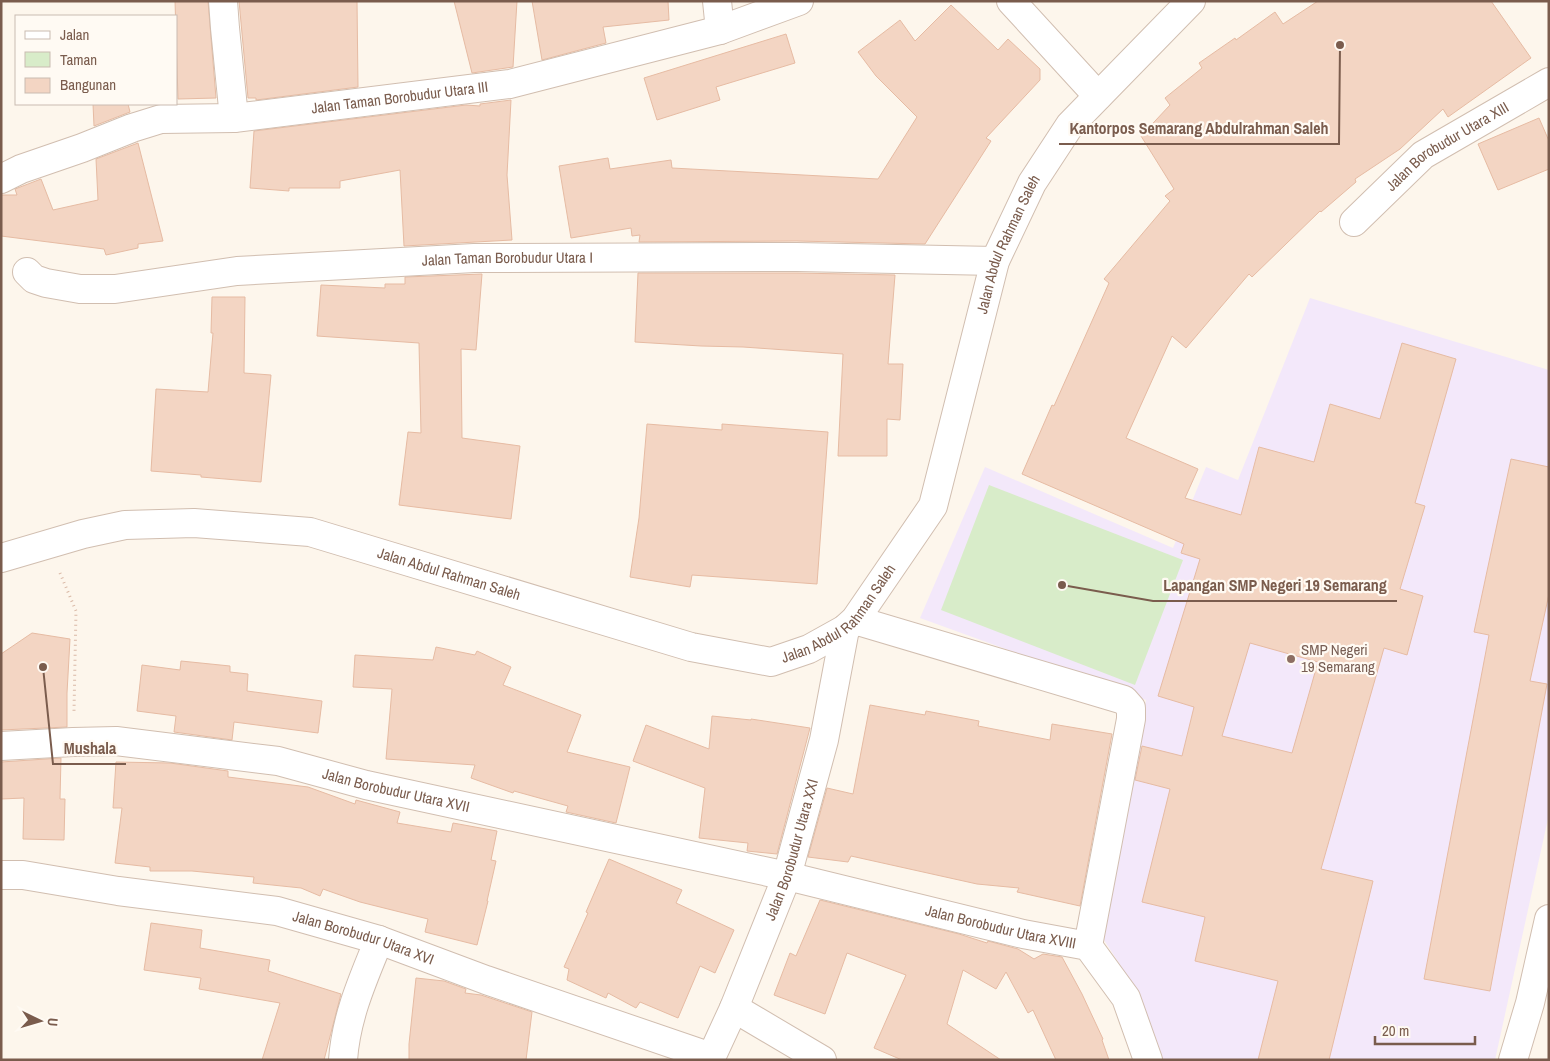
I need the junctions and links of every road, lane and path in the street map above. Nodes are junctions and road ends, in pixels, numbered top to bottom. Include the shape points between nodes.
1 (223, 1) edge
2 (717, 1) edge
3 (799, 1) edge
4 (1011, 1) edge
5 (1191, 1) edge
6 (720, 30) junction
7 (1549, 82) edge
8 (1098, 96) junction
9 (234, 118) junction
10 (1, 179) edge
11 (1354, 222) dead end
12 (995, 261) junction
13 (26, 272) dead end
14 (49, 544) junction
15 (3, 556) edge
16 (850, 625) junction
17 (73, 742) junction
18 (1, 746) edge
19 (1, 875) edge
20 (787, 876) junction
21 (1549, 919) edge
22 (378, 940) junction
23 (1088, 946) junction
24 (734, 1008) junction
25 (710, 1058) edge
26 (343, 1060) edge
27 (822, 1060) edge
28 (1148, 1060) edge
29 (1513, 1060) edge

1 - 9 street
2 - 6 street
3 - 6 street, Jalan Taman Borobudur Utara III
4 - 8 street
5 - 8 street, Jalan Abdul Rahman Saleh
6 - 9 street, Jalan Taman Borobudur Utara III via 510,84
7 - 11 street, Jalan Borobudur Utara XIII via 1423,155
8 - 12 street, Jalan Abdul Rahman Saleh via 1070,125 1032,183
9 - 10 street, Jalan Taman Borobudur Utara III via 161,119
12 - 13 street, Jalan Taman Borobudur Utara I via 797,257 474,258 237,271 115,289 80,289 46,283
12 - 16 street, Jalan Abdul Rahman Saleh via 933,506
14 - 15 street, Jalan Abdul Rahman Saleh
14 - 16 street, Jalan Abdul Rahman Saleh via 125,525 194,523 310,532 690,647 771,662 809,649
14 - 17 path via 76,611
16 - 20 street, Jalan Borobudur Utara XXI via 824,740
16 - 23 street via 1124,700 1131,708
17 - 18 street, Jalan Borobudur Utara XVII
17 - 20 street, Jalan Borobudur Utara XVII via 116,741 278,761 366,785
19 - 22 street, Jalan Borobudur Utara XVI via 23,875 118,891 277,911
20 - 23 street, Jalan Borobudur Utara XVIII via 1023,934
20 - 24 street, Jalan Borobudur Utara XXI
21 - 29 street
22 - 25 street, Jalan Borobudur Utara XVI
22 - 26 street via 346,1030
23 - 28 street, Jalan Borobudur Utara XVIII via 1126,998
24 - 25 street, Jalan Borobudur Utara XXI
24 - 27 street

